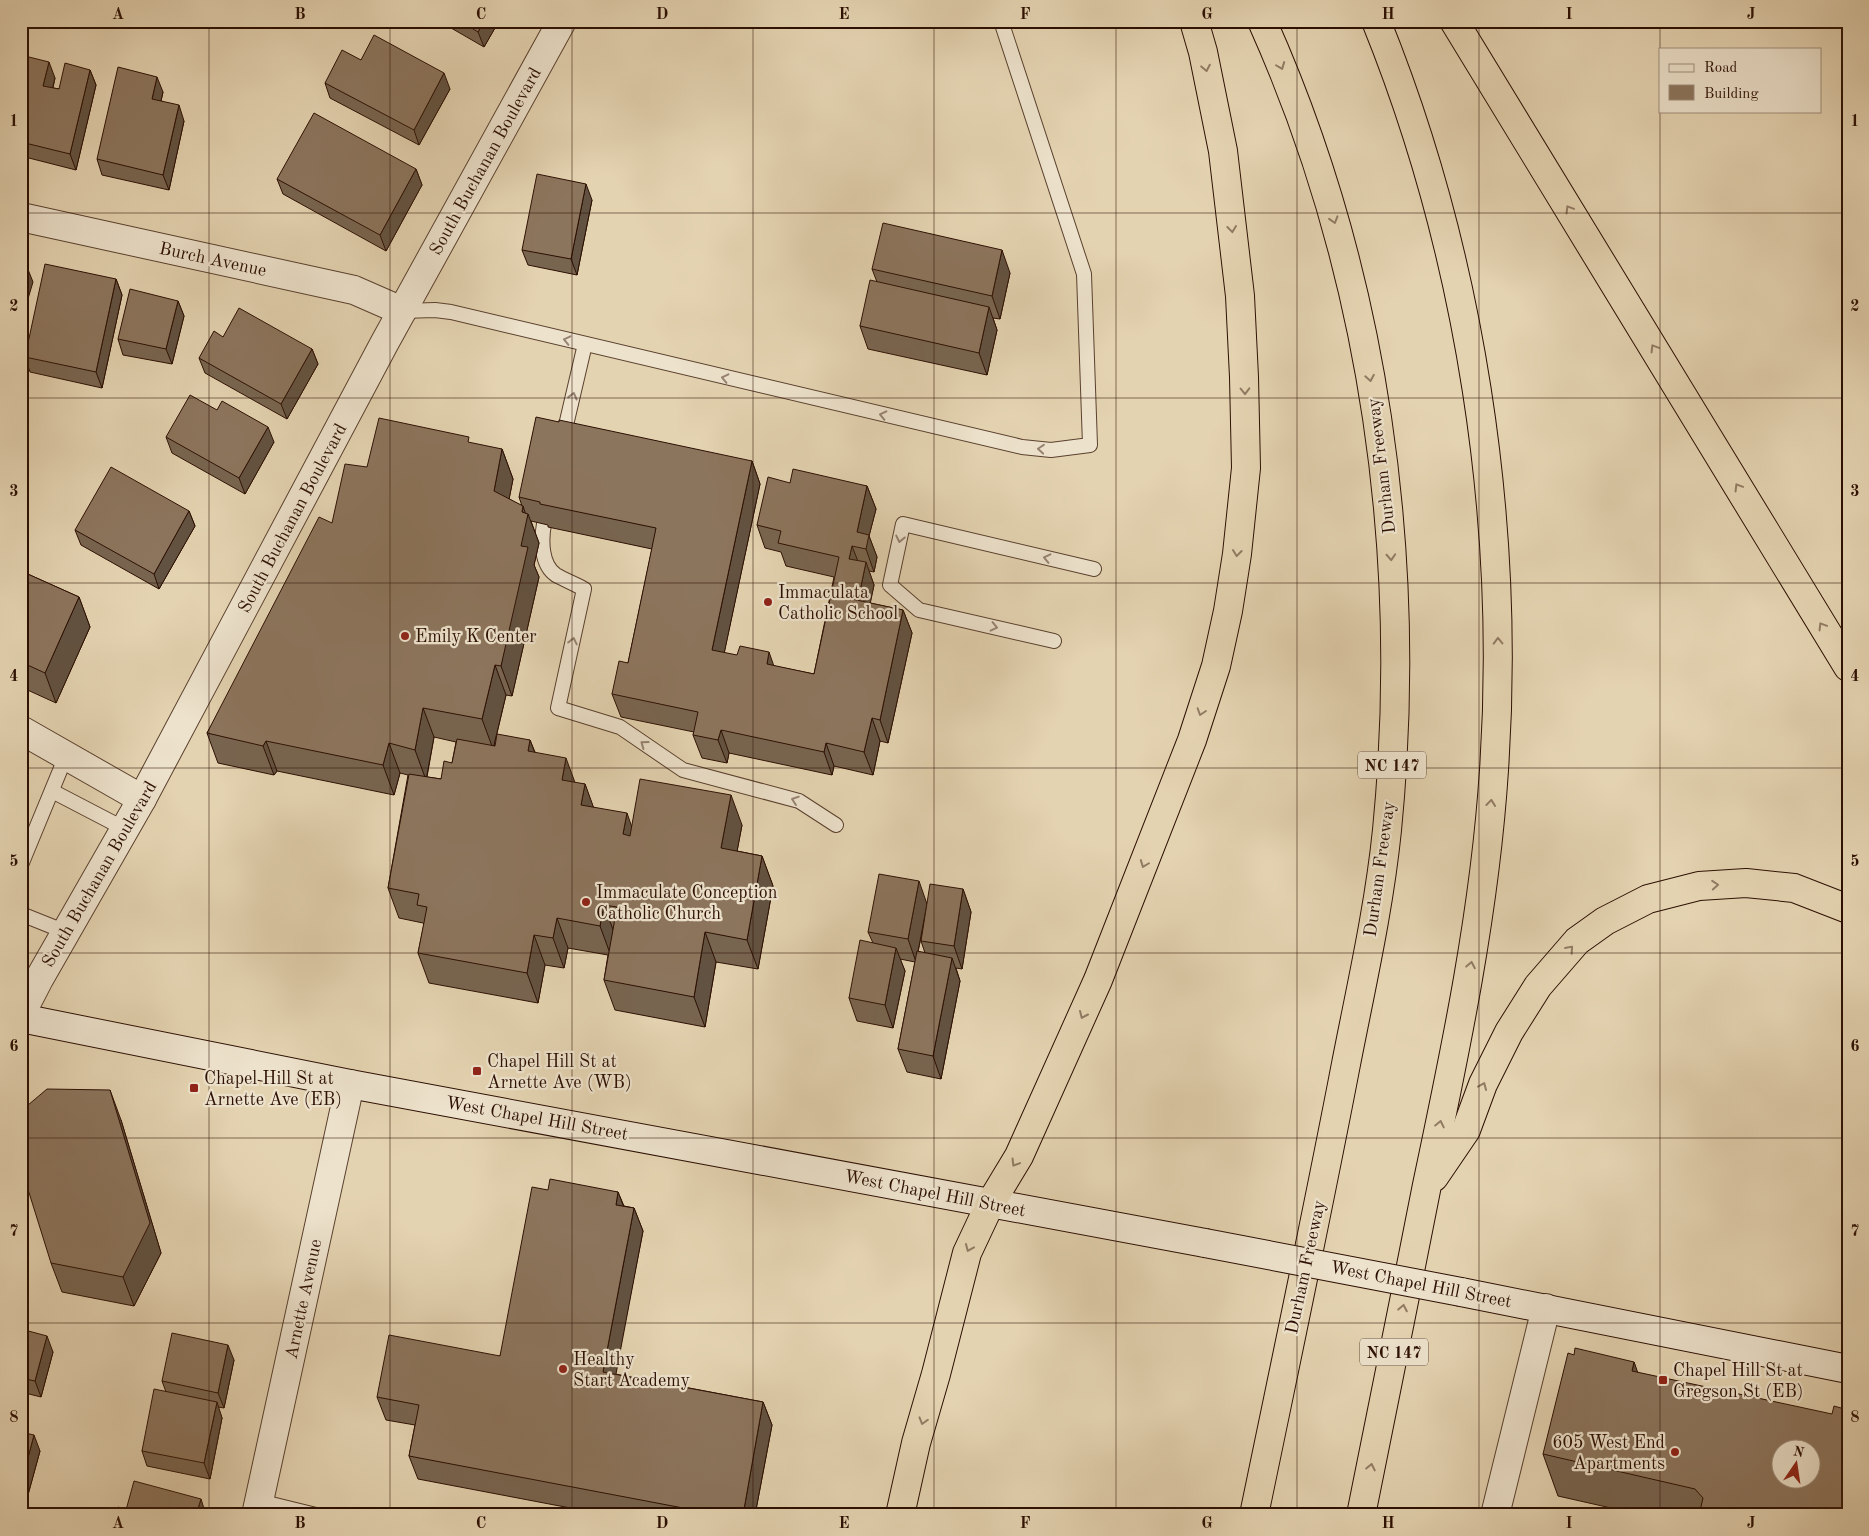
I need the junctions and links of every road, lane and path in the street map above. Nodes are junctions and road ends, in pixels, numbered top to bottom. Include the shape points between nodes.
1 (562, 21) edge
2 (1001, 21) edge
3 (1194, 21) edge
4 (1262, 21) edge
5 (1376, 21) edge
6 (1454, 21) edge
7 (21, 217) edge
8 (402, 311) junction
9 (586, 344) junction
10 (562, 444) edge
11 (544, 524) edge
12 (1094, 569) dead end
13 (1054, 641) dead end
14 (1848, 667) edge
15 (21, 730) edge
16 (66, 756) junction
17 (52, 791) junction
18 (142, 799) junction
19 (836, 825) dead end
20 (125, 829) junction
21 (21, 865) edge
22 (1848, 909) edge
23 (21, 914) edge
24 (66, 932) junction
25 (21, 1014) edge
26 (21, 1018) edge
27 (350, 1084) junction
28 (1426, 1189) junction
29 (990, 1204) junction
30 (1546, 1308) junction
31 (1848, 1369) edge
32 (258, 1508) edge
33 (316, 1515) edge
34 (900, 1515) edge
35 (1254, 1515) edge
36 (1362, 1515) edge
37 (1495, 1515) edge

1 - 8 street, South Buchanan Boulevard
2 -> 9 lane via 1084,274 1090,445 1051,450 1022,447
3 -> 29 highway via 1223,151 1240,296 1246,468 1238,554 1216,666 1192,740 1098,980 1019,1156
4 -> 35 highway, Durham Freeway / NC 147 via 1309,140 1331,209 1362,331 1380,433 1389,526 1394,625 1394,735 1378,900
28 -> 5 highway, NC 147 via 1473,952 1486,855 1497,701 1494,543 1485,448 1447,242 1420,147
14 -> 6 highway
7 - 8 street, Burch Avenue via 354,290
9 -> 8 lane via 451,312
8 - 18 street, South Buchanan Boulevard
10 -> 9 lane
19 -> 11 lane via 799,801 683,770 620,727 558,708 584,589 554,574 544,557
12 -> 13 lane via 903,524 890,585 919,610
15 - 16 street
16 - 17 lane
16 - 18 street
17 - 20 lane
17 - 21 lane
18 - 20 street, South Buchanan Boulevard
20 - 24 street, South Buchanan Boulevard
28 -> 22 highway via 1466,1130 1509,1032 1538,986 1578,941 1605,921 1648,899 1699,886 1746,883 1794,888
23 - 24 lane
24 - 25 street, South Buchanan Boulevard
26 - 27 street, West Chapel Hill Street
27 - 29 street, West Chapel Hill Street
27 - 32 street, Arnette Avenue
36 -> 28 highway, NC 147
29 - 30 street, West Chapel Hill Street, bridge
29 -> 34 highway via 967,1253
30 - 31 street, West Chapel Hill Street
30 - 37 street
32 - 33 lane

